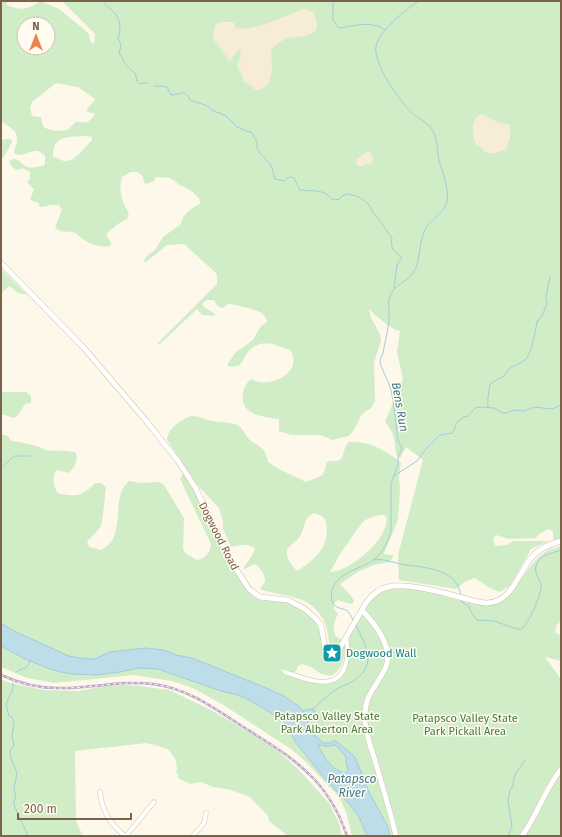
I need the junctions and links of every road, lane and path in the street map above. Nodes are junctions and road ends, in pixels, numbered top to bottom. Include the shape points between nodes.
1 (1, 263) edge
2 (561, 541) edge
3 (362, 610) junction
4 (346, 638) junction
5 (285, 672) dead end
6 (561, 769) edge
7 (100, 792) dead end
8 (154, 802) dead end
9 (206, 813) dead end
10 (126, 836) edge
11 (193, 836) edge
12 (396, 836) edge
13 (522, 836) edge

1 - 4 street, Dogwood Road via 84,348 178,461 195,487 233,567 253,593 264,599 288,600 309,612 321,625 325,648 330,654 336,653
2 - 3 street, Dogwood Road via 544,547 531,557 511,591 499,600 480,603 404,586 388,586 370,597
3 - 4 street, Dogwood Road
3 - 12 street via 377,628 387,650 388,661 370,693 365,714 369,741
4 - 5 street via 348,643 345,667 333,680 314,681
6 - 13 street
7 - 10 street via 108,820
8 - 10 street
9 - 11 street via 204,823

